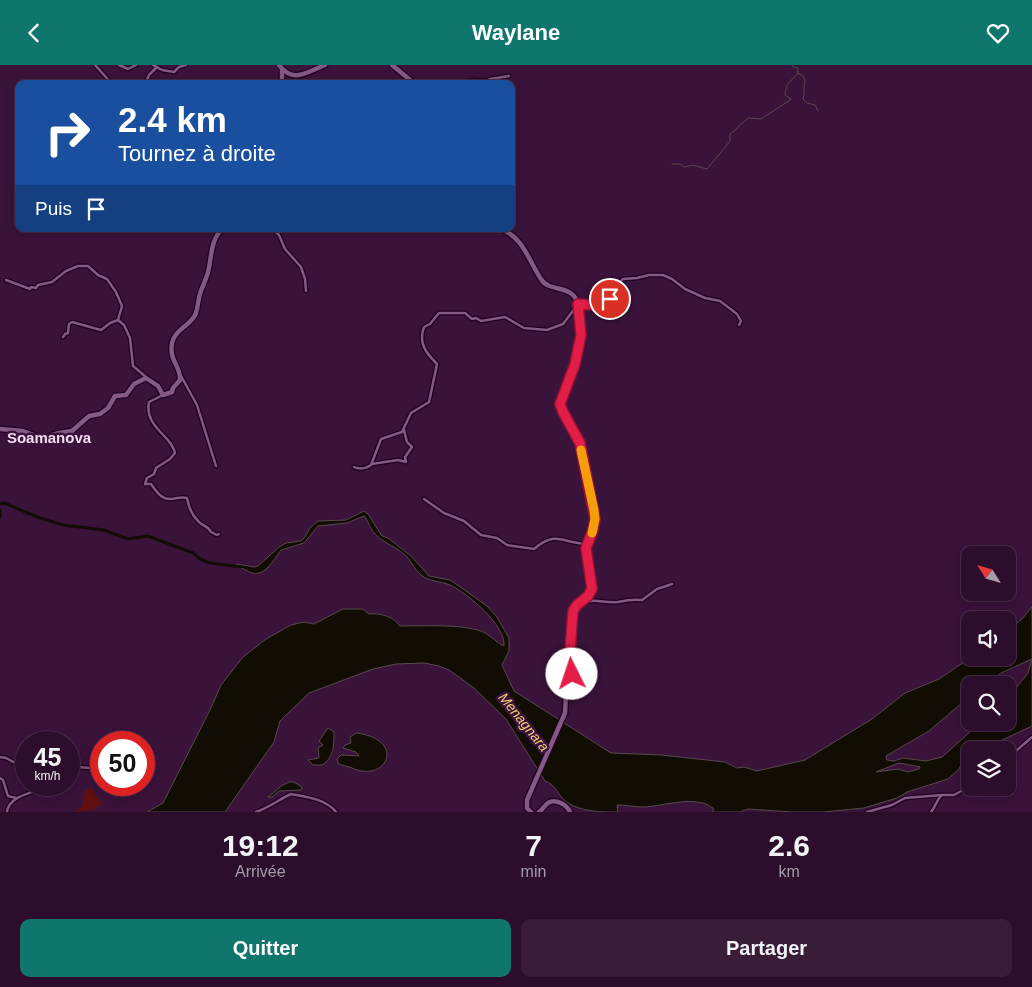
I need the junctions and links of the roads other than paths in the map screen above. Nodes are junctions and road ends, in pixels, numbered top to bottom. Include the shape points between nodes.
1 (95, 65) edge
2 (119, 65) edge
3 (136, 65) edge
4 (186, 65) edge
5 (325, 65) edge
6 (392, 65) edge
7 (155, 66) edge
8 (280, 67) edge
9 (509, 76) dead end
10 (108, 80) edge
11 (147, 80) edge
12 (282, 80) edge
13 (410, 80) edge
14 (489, 80) edge
15 (220, 232) edge
16 (276, 232) edge
17 (507, 232) edge
18 (6, 280) dead end
19 (306, 291) dead end
20 (578, 304) junction
21 (118, 320) junction
22 (739, 325) dead end
23 (63, 337) dead end
24 (180, 375) junction
25 (147, 378) junction
26 (163, 395) junction
27 (0, 429) edge
28 (404, 430) junction
29 (372, 464) junction
30 (216, 466) dead end
31 (354, 467) dead end
32 (424, 499) dead end
33 (219, 534) dead end
34 (586, 544) junction
35 (672, 584) dead end
36 (573, 611) junction
37 (1032, 737) edge
38 (1016, 751) edge
39 (0, 757) edge
40 (15, 763) edge
41 (0, 778) edge
42 (961, 791) edge
43 (942, 795) junction
44 (22, 796) edge
45 (16, 798) junction
46 (7, 812) edge
47 (256, 812) edge
48 (336, 812) edge
49 (531, 812) edge
50 (539, 812) edge
51 (570, 812) edge
52 (867, 812) edge
53 (931, 812) edge

1 - 10 street
2 - 3 street via 128,69
4 - 7 street via 174,72
5 - 8 main road via 289,76
6 - 13 main road
7 - 11 street
8 - 12 main road
9 - 14 street
15 - 24 main road via 212,245 208,275 196,313 174,338 172,359
16 - 19 street via 301,267
17 - 20 main road via 522,245 542,282 570,293
18 - 21 street via 30,289 36,288 78,265 88,266 107,279 116,292 122,306
20 - 22 street via 606,303 617,292 623,279 663,275 685,289 724,304 739,317
20 - 28 street via 563,324 547,331 524,328 505,317 483,321 472,319 465,313 439,313 424,327 421,339 424,349 437,364 430,400 411,413
20 - 34 main road via 580,344 560,404 580,443 594,510 593,530
21 - 23 street via 102,330 72,322
21 - 25 street via 130,338 133,366
24 - 26 main road via 172,392
24 - 30 street via 197,405
25 - 26 main road via 158,385
25 - 27 main road via 136,382 126,395 115,396 108,408 89,416 72,431 42,438 20,430
26 - 33 street via 149,402 148,412 175,453 156,468 145,484 151,484 162,497 187,498 188,508 198,521 211,532
28 - 29 street via 381,439
28 - 29 street via 412,447 405,457 406,462
29 - 31 street via 364,469
32 - 34 street via 444,513 464,521 481,535 497,538 507,545 534,549 542,541 558,537
34 - 36 main road via 592,589
35 - 36 street via 657,589 642,600 589,600
36 - 49 main road via 572,674 566,708 527,800 527,808
37 - 38 street
39 - 40 street
41 - 45 street via 4,780 8,795
42 - 43 street
43 - 52 street via 905,798
43 - 53 street
44 - 45 street
45 - 46 street
47 - 48 street via 291,794 318,800
50 - 51 main road via 550,801 560,802

